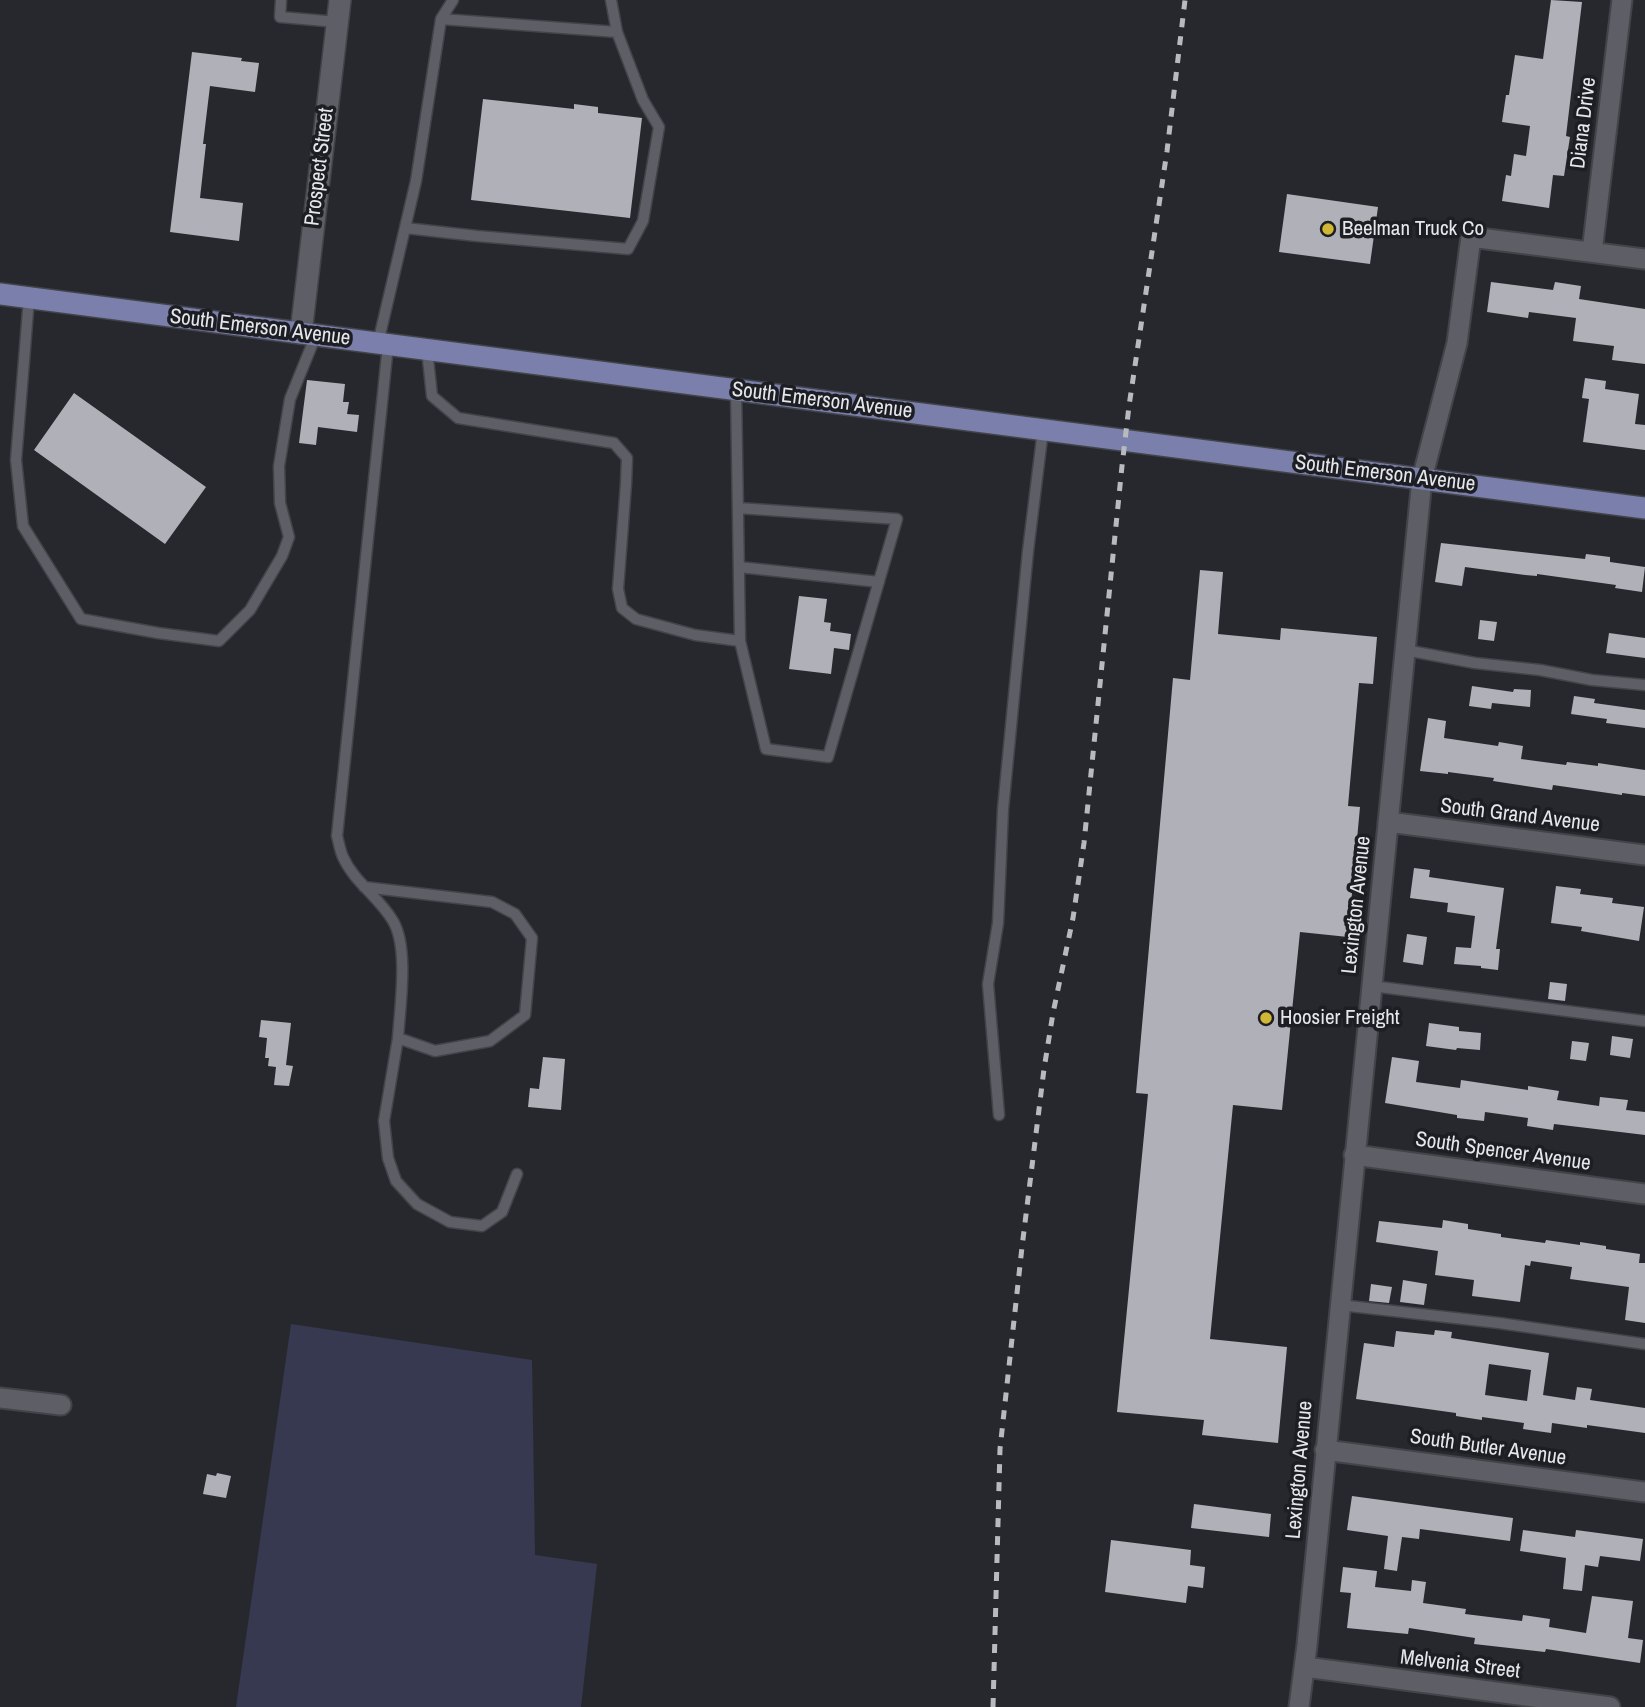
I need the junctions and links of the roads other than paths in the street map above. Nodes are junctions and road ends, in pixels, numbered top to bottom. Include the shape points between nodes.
1 (281, 0) edge
2 (340, 0) edge
3 (453, 0) edge
4 (611, 0) edge
5 (1622, 0) edge
6 (441, 19) junction
7 (337, 22) junction
8 (617, 32) junction
9 (405, 228) junction
10 (1592, 252) junction
11 (1645, 259) edge
12 (0, 294) edge
13 (29, 298) junction
14 (308, 334) junction
15 (383, 344) junction
16 (427, 350) junction
17 (736, 390) junction
18 (1043, 430) junction
19 (1422, 479) junction
20 (738, 508) junction
21 (1645, 508) edge
22 (738, 566) junction
23 (878, 582) junction
24 (740, 641) junction
25 (1405, 650) junction
26 (1645, 684) edge
27 (1388, 821) junction
28 (1645, 855) edge
29 (364, 887) junction
30 (1372, 986) junction
31 (1645, 1021) edge
32 (398, 1038) junction
33 (999, 1115) dead end
34 (1354, 1155) junction
35 (517, 1174) dead end
36 (1645, 1194) edge
37 (1339, 1305) junction
38 (1645, 1344) edge
39 (0, 1398) edge
40 (61, 1405) dead end
41 (1325, 1450) junction
42 (1645, 1492) edge
43 (1305, 1667) junction
44 (1299, 1707) edge
45 (1610, 1707) edge

1 - 7 lane via 280,17
2 - 7 main road, Prospect Street
3 - 6 lane
4 - 8 lane
5 - 10 street, Diana Drive
6 - 8 lane
6 - 9 lane
7 - 14 main road, Prospect Street
8 - 9 lane via 643,100 659,127 643,221 628,249
9 - 15 lane
10 - 11 street
10 - 19 street, Lexington Avenue via 1471,237 1457,343
12 - 13 main road, South Emerson Avenue
13 - 14 main road, South Emerson Avenue
13 - 14 lane via 16,460 23,526 81,619 219,641 250,610 289,537 280,503 279,466 290,399
14 - 15 main road, South Emerson Avenue
15 - 16 main road, South Emerson Avenue
15 - 29 lane via 337,836 342,856
16 - 17 main road, South Emerson Avenue
16 - 24 lane via 432,396 458,418 614,443 627,457 618,589 622,608 636,619
17 - 18 main road, South Emerson Avenue
17 - 20 lane
18 - 19 main road, South Emerson Avenue
18 - 33 lane via 1003,809 998,923 988,984
19 - 21 main road, South Emerson Avenue
19 - 25 street, Lexington Avenue
20 - 22 lane
20 - 23 lane via 897,519
22 - 23 lane
22 - 24 lane
23 - 24 lane via 828,757 766,749
25 - 26 lane
25 - 27 street, Lexington Avenue
27 - 28 street, South Grand Avenue
27 - 30 street, Lexington Avenue
29 - 32 lane via 393,920 401,939
29 - 32 lane via 492,902 515,914 532,939 525,1015 490,1041 435,1051
30 - 31 lane
30 - 34 street, Lexington Avenue
32 - 35 lane via 384,1121 396,1181 417,1205 450,1222 482,1226 502,1212
34 - 36 street, South Spencer Avenue
34 - 37 street, Lexington Avenue
37 - 38 lane
37 - 41 street, Lexington Avenue
39 - 40 street
41 - 42 street, South Butler Avenue
41 - 43 street, Lexington Avenue
43 - 44 street, Lexington Avenue
43 - 45 street, Melvenia Street

